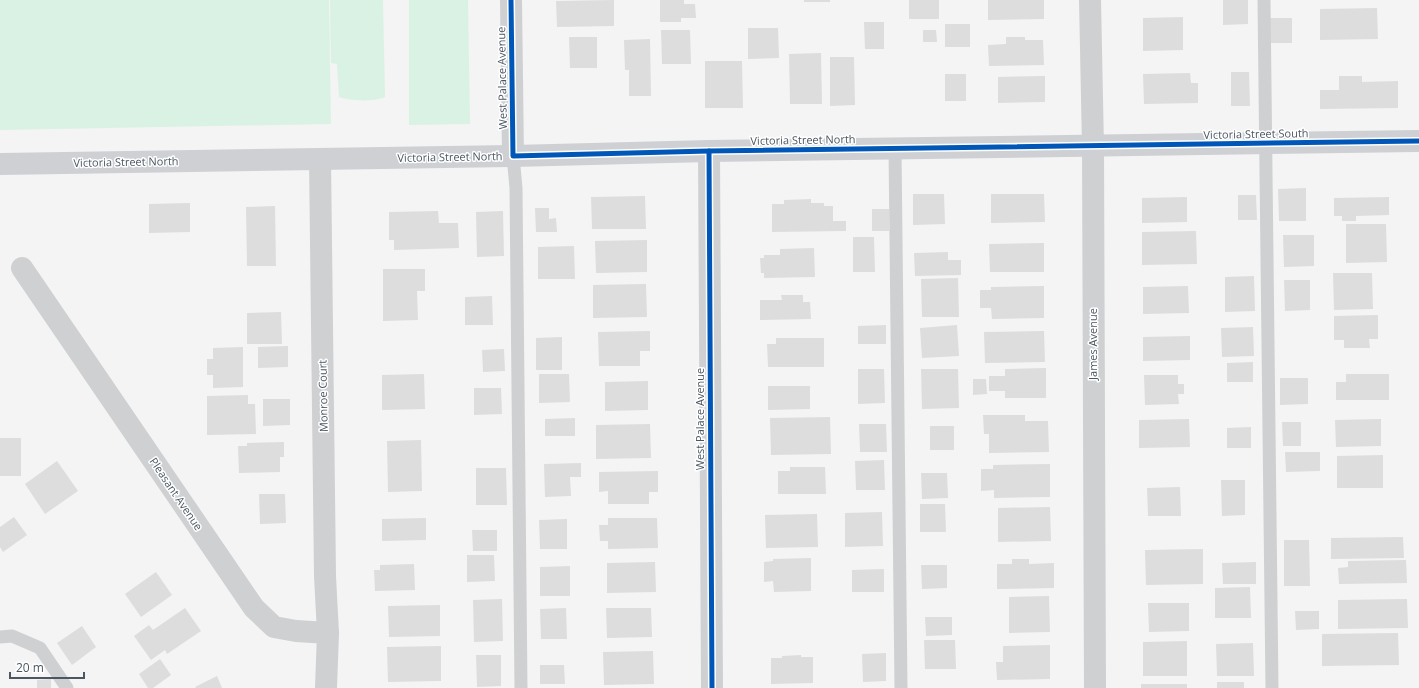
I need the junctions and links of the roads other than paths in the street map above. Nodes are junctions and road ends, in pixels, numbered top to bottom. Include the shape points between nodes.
1 (511, 0) edge
2 (1090, 0) edge
3 (1264, 0) edge
4 (1419, 141) edge
5 (1266, 144) junction
6 (1093, 146) junction
7 (895, 148) junction
8 (709, 151) junction
9 (513, 156) junction
10 (320, 159) junction
11 (0, 164) edge
12 (22, 268) dead end
13 (328, 633) junction
14 (0, 637) edge
15 (67, 688) edge
16 (326, 688) edge
17 (521, 688) edge
18 (712, 688) edge
19 (901, 688) edge
20 (1095, 688) edge
21 (1272, 688) edge

1 - 9 street, West Palace Avenue
2 - 6 street, James Avenue
3 - 5 lane
4 - 5 street, Victoria Street South
5 - 6 street, Victoria Street South
5 - 21 lane
6 - 7 street, Victoria Street North
6 - 20 street, James Avenue
7 - 8 street, Victoria Street North
7 - 19 lane
8 - 9 street, Victoria Street North
8 - 18 street, West Palace Avenue
9 - 10 street, Victoria Street North
9 - 17 lane via 516,188
10 - 11 street, Victoria Street North
10 - 13 street, Monroe Court via 325,576
12 - 13 street, Pleasant Avenue via 254,608 274,627
13 - 16 street
14 - 15 lane via 12,636 40,648

